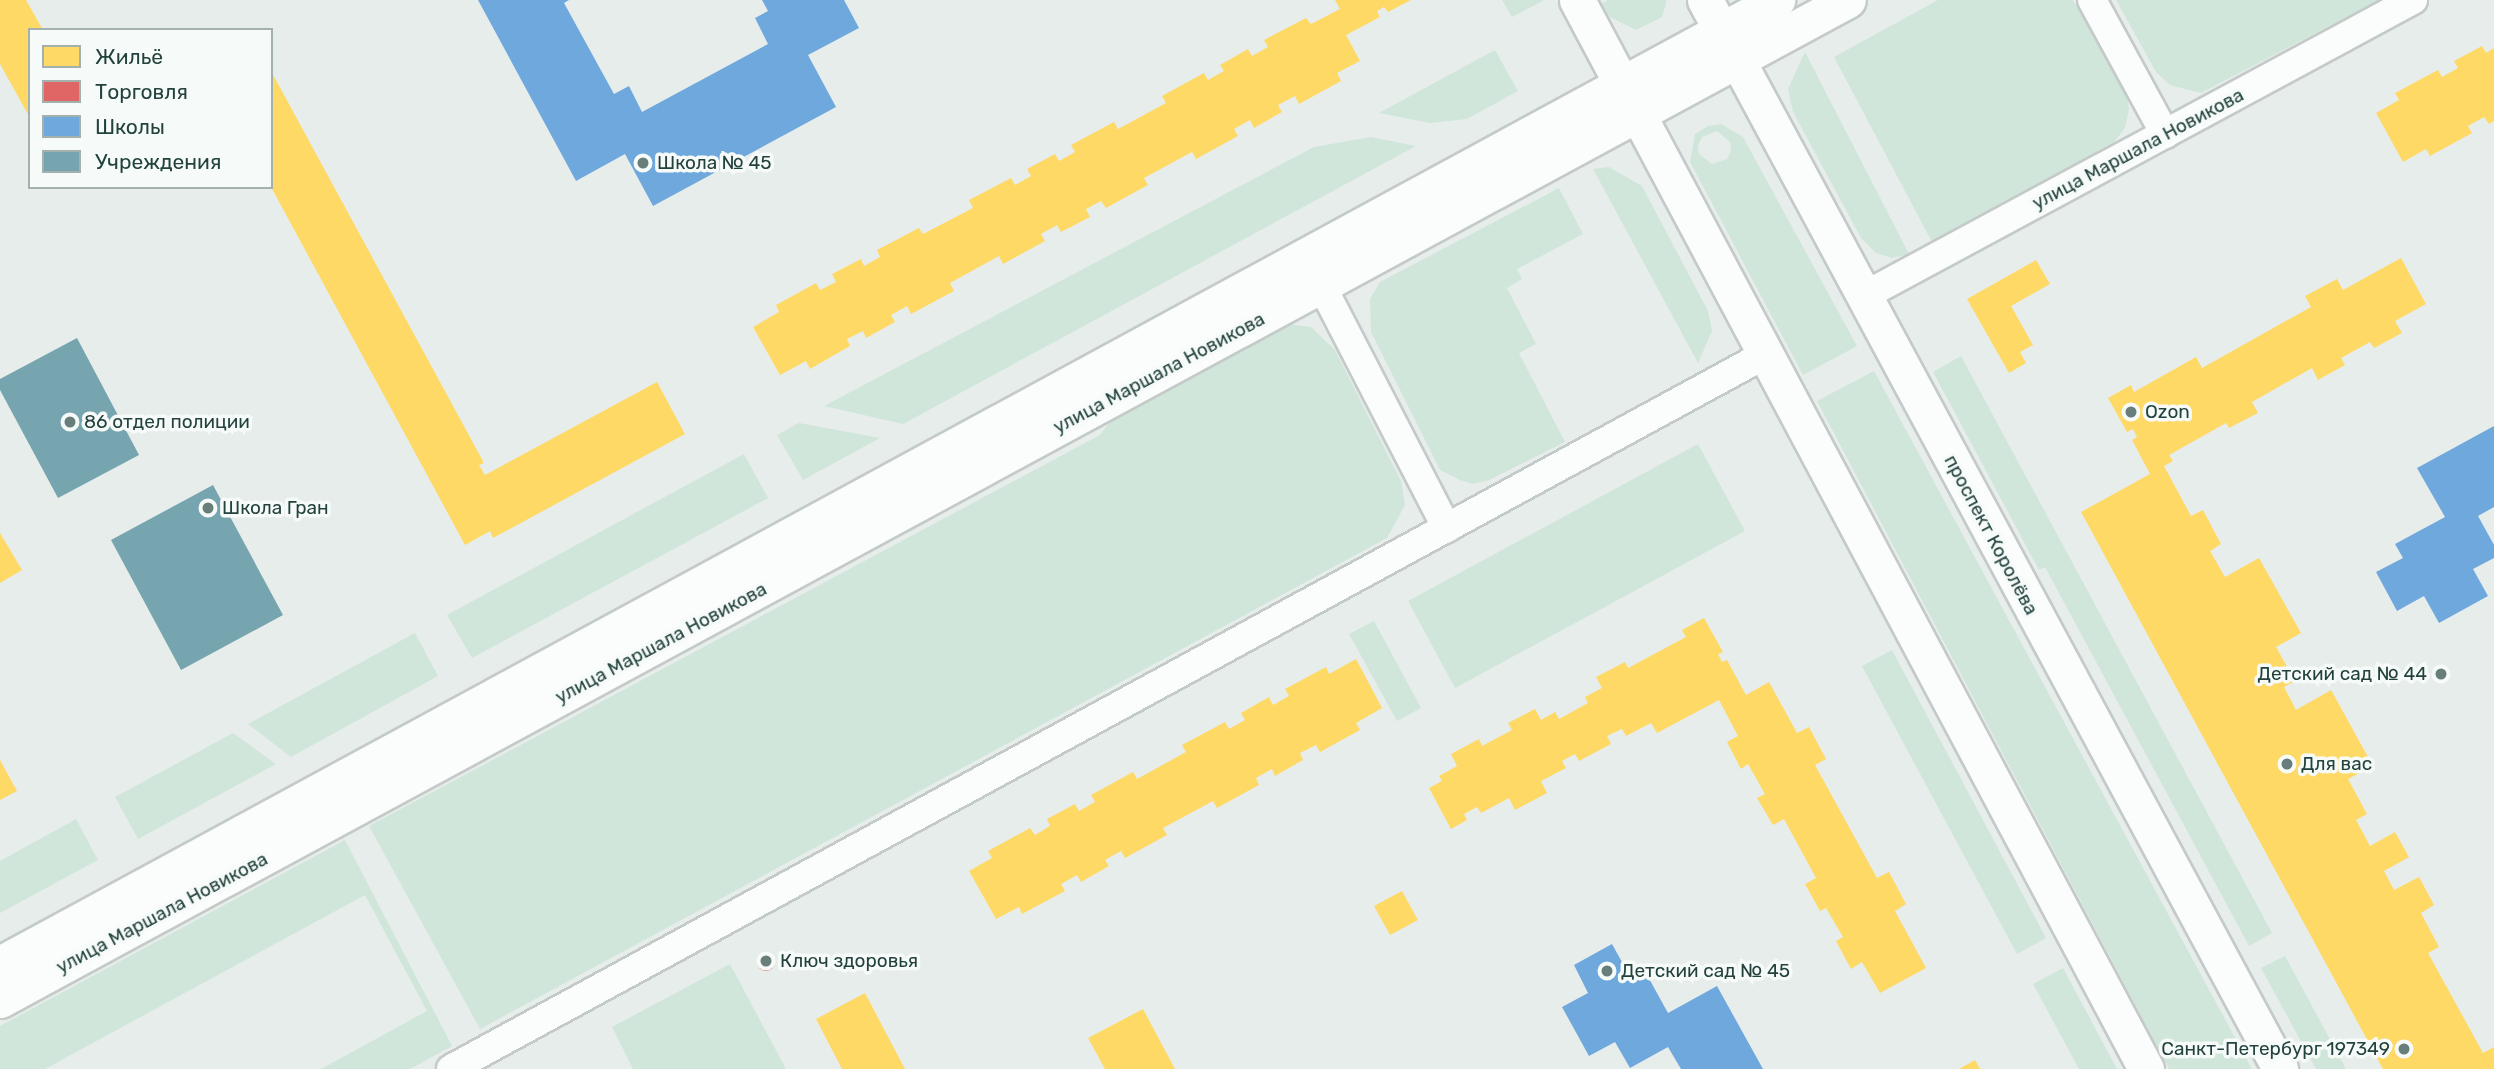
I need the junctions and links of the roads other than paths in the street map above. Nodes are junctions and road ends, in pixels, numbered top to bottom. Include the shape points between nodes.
1 (1577, 0) edge
2 (1705, 0) edge
3 (1777, 0) edge
4 (1848, 0) edge
5 (2092, 0) edge
6 (2413, 0) edge
7 (1729, 45) junction
8 (1630, 99) junction
9 (2165, 134) junction
10 (1314, 271) junction
11 (1862, 297) junction
12 (1766, 354) junction
13 (1447, 528) junction
14 (0, 964) edge
15 (0, 1000) edge
16 (451, 1069) edge
17 (2146, 1069) edge
18 (2280, 1069) edge

1 - 8 street
2 - 7 street, проспект Королёва
3 - 7 street, улица Маршала Новикова
4 - 7 street, улица Маршала Новикова
5 - 9 street
6 - 9 street, улица Маршала Новикова
7 - 8 street, улица Маршала Новикова
7 - 11 street, проспект Королёва
8 - 10 street, улица Маршала Новикова
8 - 12 street
9 - 11 street, улица Маршала Новикова
10 - 13 street
10 - 14 street, улица Маршала Новикова
10 - 15 street, улица Маршала Новикова
11 - 18 street, проспект Королёва
12 - 13 street
12 - 17 street
13 - 16 street

